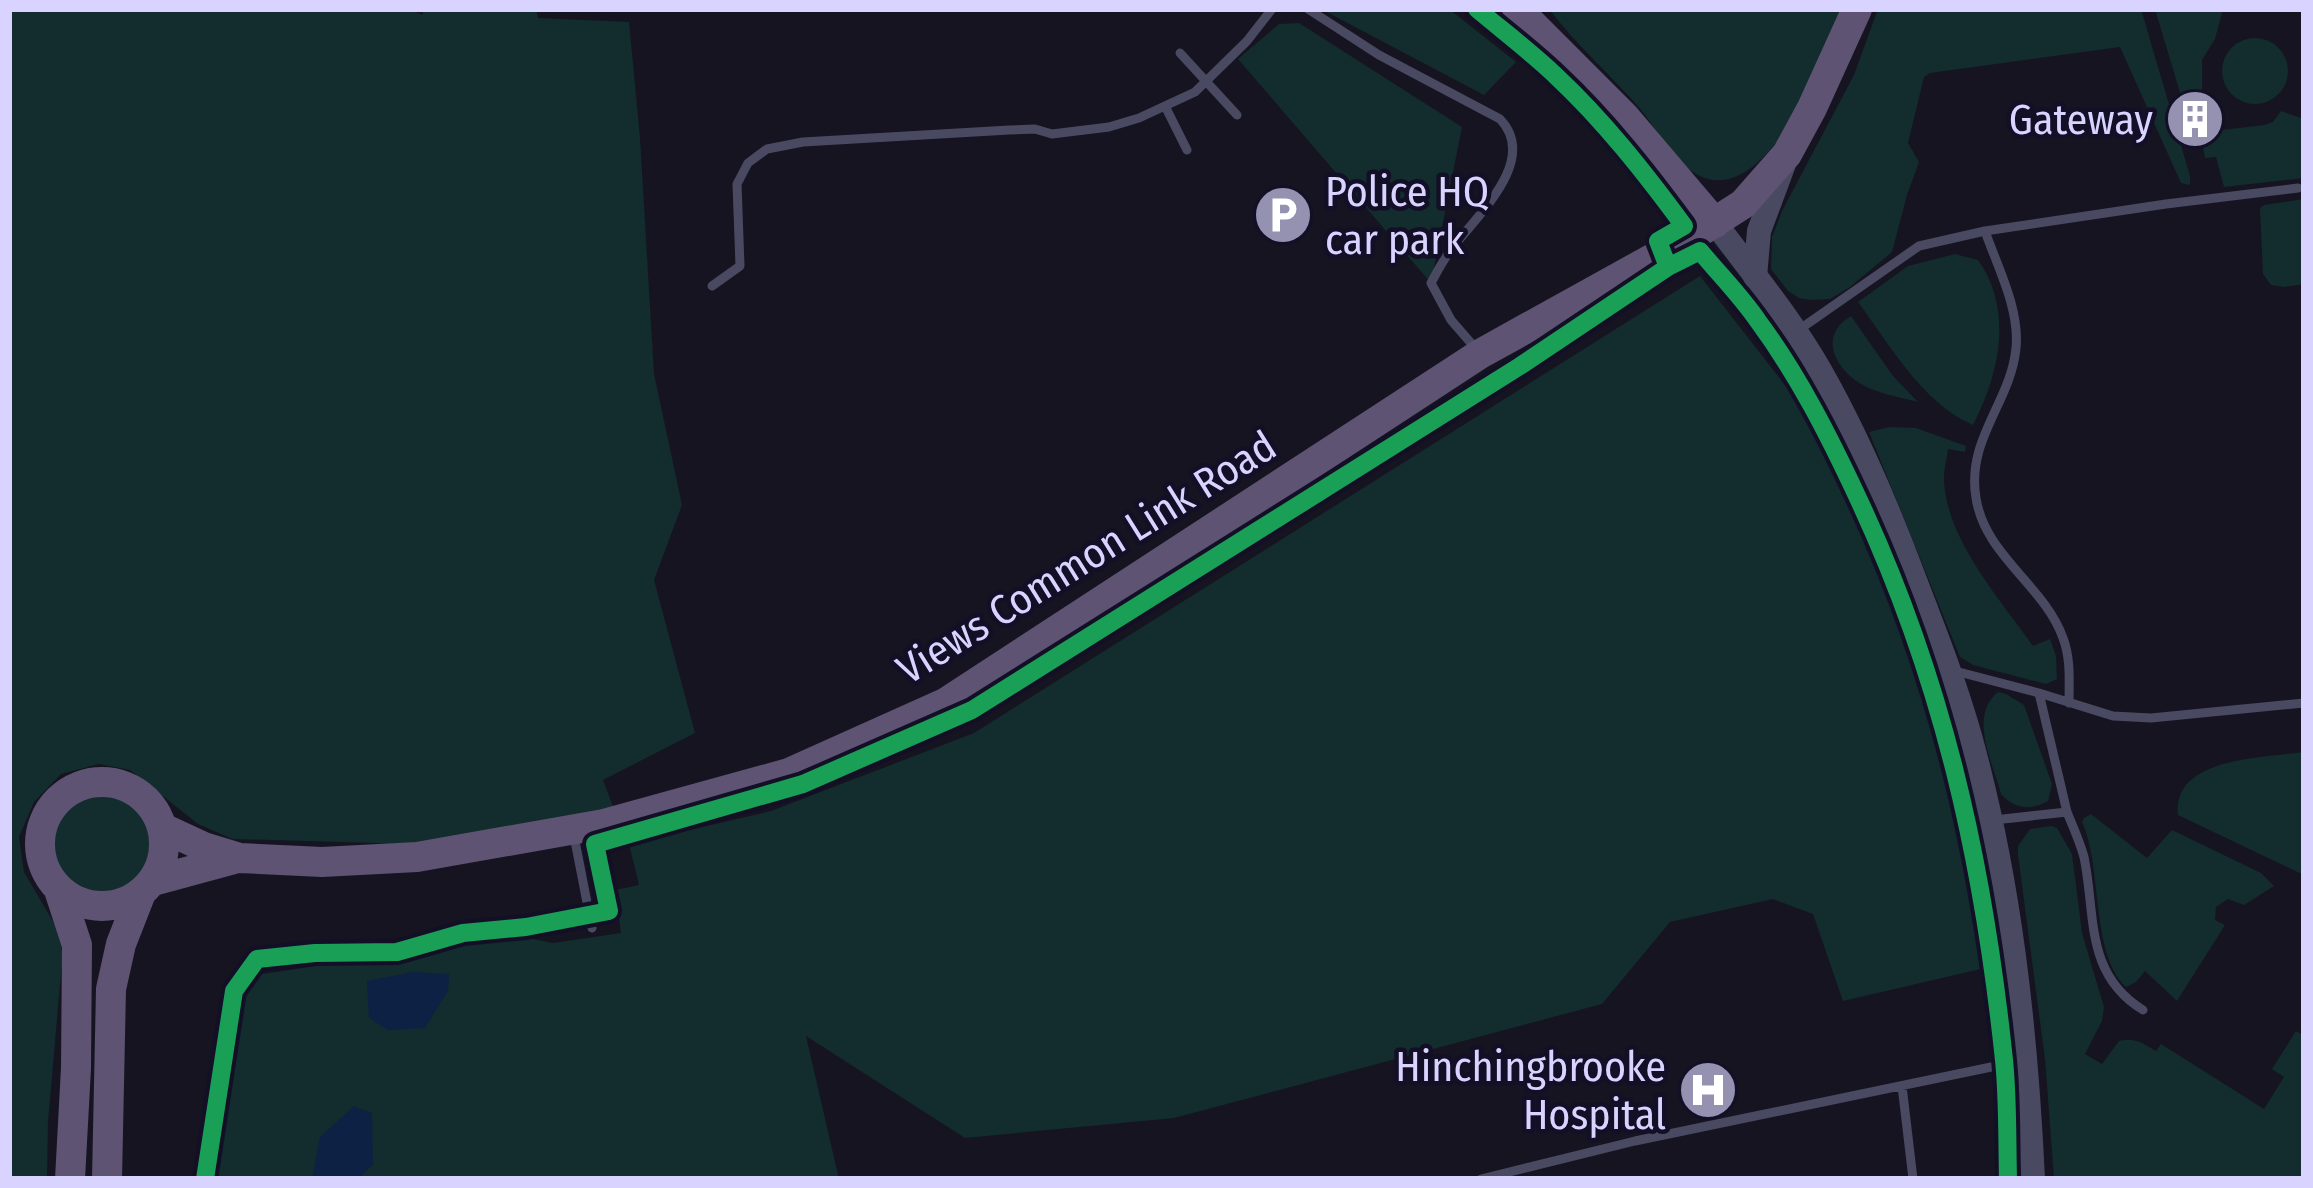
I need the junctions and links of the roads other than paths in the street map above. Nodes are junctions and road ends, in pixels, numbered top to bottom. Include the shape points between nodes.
1 (1272, 9) edge
2 (1308, 9) edge
3 (1517, 9) edge
4 (1857, 9) edge
5 (1536, 20) edge
6 (1180, 52) dead end
7 (1207, 80) junction
8 (1165, 106) junction
9 (1237, 115) dead end
10 (1187, 150) dead end
11 (1787, 154) junction
12 (2298, 188) dead end
13 (1715, 223) junction
14 (1985, 231) junction
15 (1755, 277) junction
16 (712, 286) dead end
17 (1795, 332) junction
18 (1480, 354) junction
19 (1950, 670) junction
20 (2039, 693) junction
21 (2069, 703) junction
22 (2304, 703) edge
23 (2067, 812) junction
24 (1991, 820) junction
25 (163, 828) junction
26 (573, 830) junction
27 (240, 858) junction
28 (147, 887) junction
29 (59, 890) junction
30 (592, 928) dead end
31 (2143, 1010) dead end
32 (2026, 1060) junction
33 (1902, 1086) junction
34 (70, 1179) edge
35 (107, 1179) edge
36 (1481, 1179) edge
37 (1913, 1179) edge
38 (2033, 1179) edge

1 - 7 lane
2 - 18 lane via 1510,130 1504,179 1430,284
3 - 5 main road
4 - 11 main road, Views Common Link Road
5 - 13 main road
6 - 7 lane
7 - 8 lane
7 - 9 lane
8 - 10 lane
8 - 16 lane via 1109,128 767,149 737,184 740,266
11 - 13 main road, Views Common Link Road via 1743,205
11 - 15 street via 1759,231
12 - 14 lane
13 - 15 street
13 - 18 main road, Views Common Link Road
14 - 17 lane via 1919,246
14 - 21 lane via 2016,349 1980,438 1976,499 1994,543 2062,634
15 - 17 street
17 - 19 street via 1889,509
18 - 26 main road, Views Common Link Road via 945,703 789,773
19 - 20 lane
19 - 24 street
20 - 21 lane
20 - 23 lane
21 - 22 lane via 2151,718
23 - 24 lane
23 - 31 lane via 2084,856 2093,939 2114,985
24 - 32 street
25 - 27 main road, Views Common Link Road
25 - 28 main road via 161,865
25 - 29 main road via 140,794 121,784 79,785 61,796 40,832 46,873
26 - 27 main road, Views Common Link Road via 417,857
26 - 30 lane
27 - 28 main road, Views Common Link Road
28 - 29 main road via 109,907
28 - 35 main road via 112,989
29 - 34 main road via 77,945
32 - 33 lane
32 - 38 street
33 - 36 lane
33 - 37 lane

